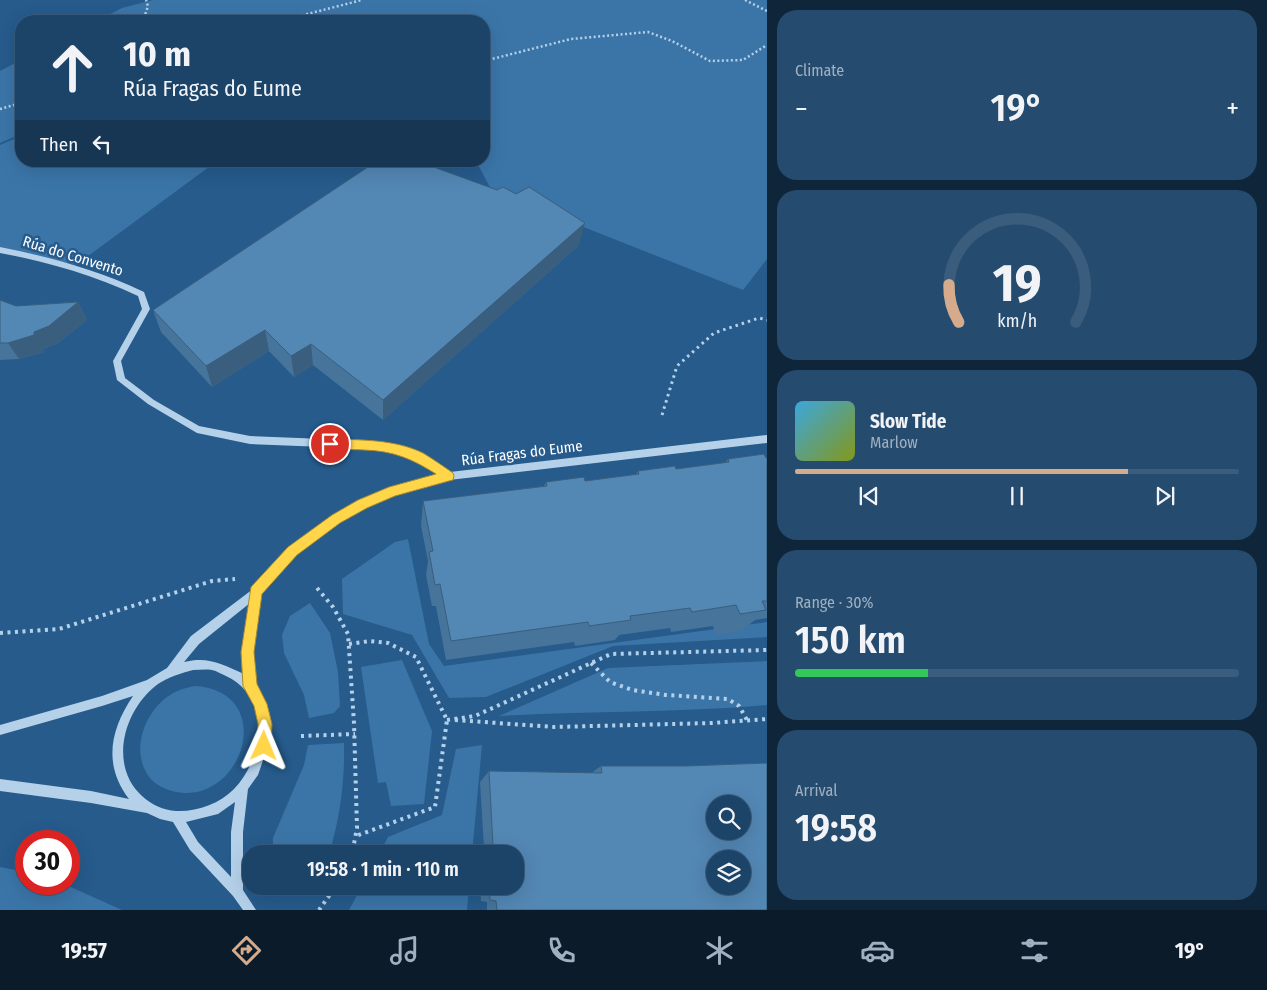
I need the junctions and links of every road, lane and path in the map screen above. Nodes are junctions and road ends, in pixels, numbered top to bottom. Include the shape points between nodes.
1 (146, 0) edge
2 (362, 0) edge
3 (745, 0) edge
4 (767, 11) edge
5 (145, 15) edge
6 (303, 15) edge
7 (767, 45) edge
8 (490, 59) edge
9 (15, 105) edge
10 (0, 110) edge
11 (0, 250) edge
12 (767, 320) edge
13 (662, 415) dead end
14 (767, 439) edge
15 (449, 476) junction
16 (235, 579) dead end
17 (317, 588) dead end
18 (256, 592) junction
19 (0, 633) edge
20 (349, 644) junction
21 (767, 650) edge
22 (591, 663) junction
23 (171, 670) junction
24 (148, 685) junction
25 (250, 686) junction
26 (767, 719) edge
27 (447, 720) junction
28 (747, 720) junction
29 (0, 730) edge
30 (355, 734) junction
31 (301, 736) dead end
32 (0, 785) edge
33 (242, 789) junction
34 (146, 808) junction
35 (177, 818) junction
36 (356, 836) junction
37 (354, 845) edge
38 (237, 892) junction
39 (330, 895) edge
40 (250, 910) edge
41 (319, 910) edge

1 - 5 path
2 - 6 path
3 - 4 path
7 - 8 path via 743,60 710,61 648,32 571,39
9 - 10 path
11 - 15 street, Rúa do Convento via 118,282 141,294 146,310 117,361 121,380 197,429 250,440 375,445 418,457
12 - 13 path via 759,318 714,333 677,366
14 - 15 street, Rúa Fragas do Eume
15 - 18 street, Rúa Fragas do Eume via 393,491 336,519 293,551
16 - 19 path via 212,581 59,629
17 - 20 path via 333,607 348,634
18 - 23 street, Rúa Fragas do Eume via 195,640
18 - 25 street via 248,652
20 - 27 path via 388,643 416,657
20 - 30 path
21 - 22 path via 611,654
22 - 27 path via 475,716
22 - 28 path via 611,683 645,693 728,699 739,706
23 - 24 street
23 - 25 street via 193,664 215,666 234,673
24 - 29 street
24 - 34 street via 133,703 122,725 117,749 120,772 130,793
25 - 33 street via 262,710 264,746 256,769
26 - 28 path
27 - 28 path via 554,727
27 - 36 path via 435,807
30 - 31 path
30 - 36 path
32 - 34 street
33 - 35 street via 223,806 201,816
33 - 38 street via 237,832
34 - 35 street
35 - 38 street via 194,846
36 - 37 path
38 - 40 street
39 - 41 path

